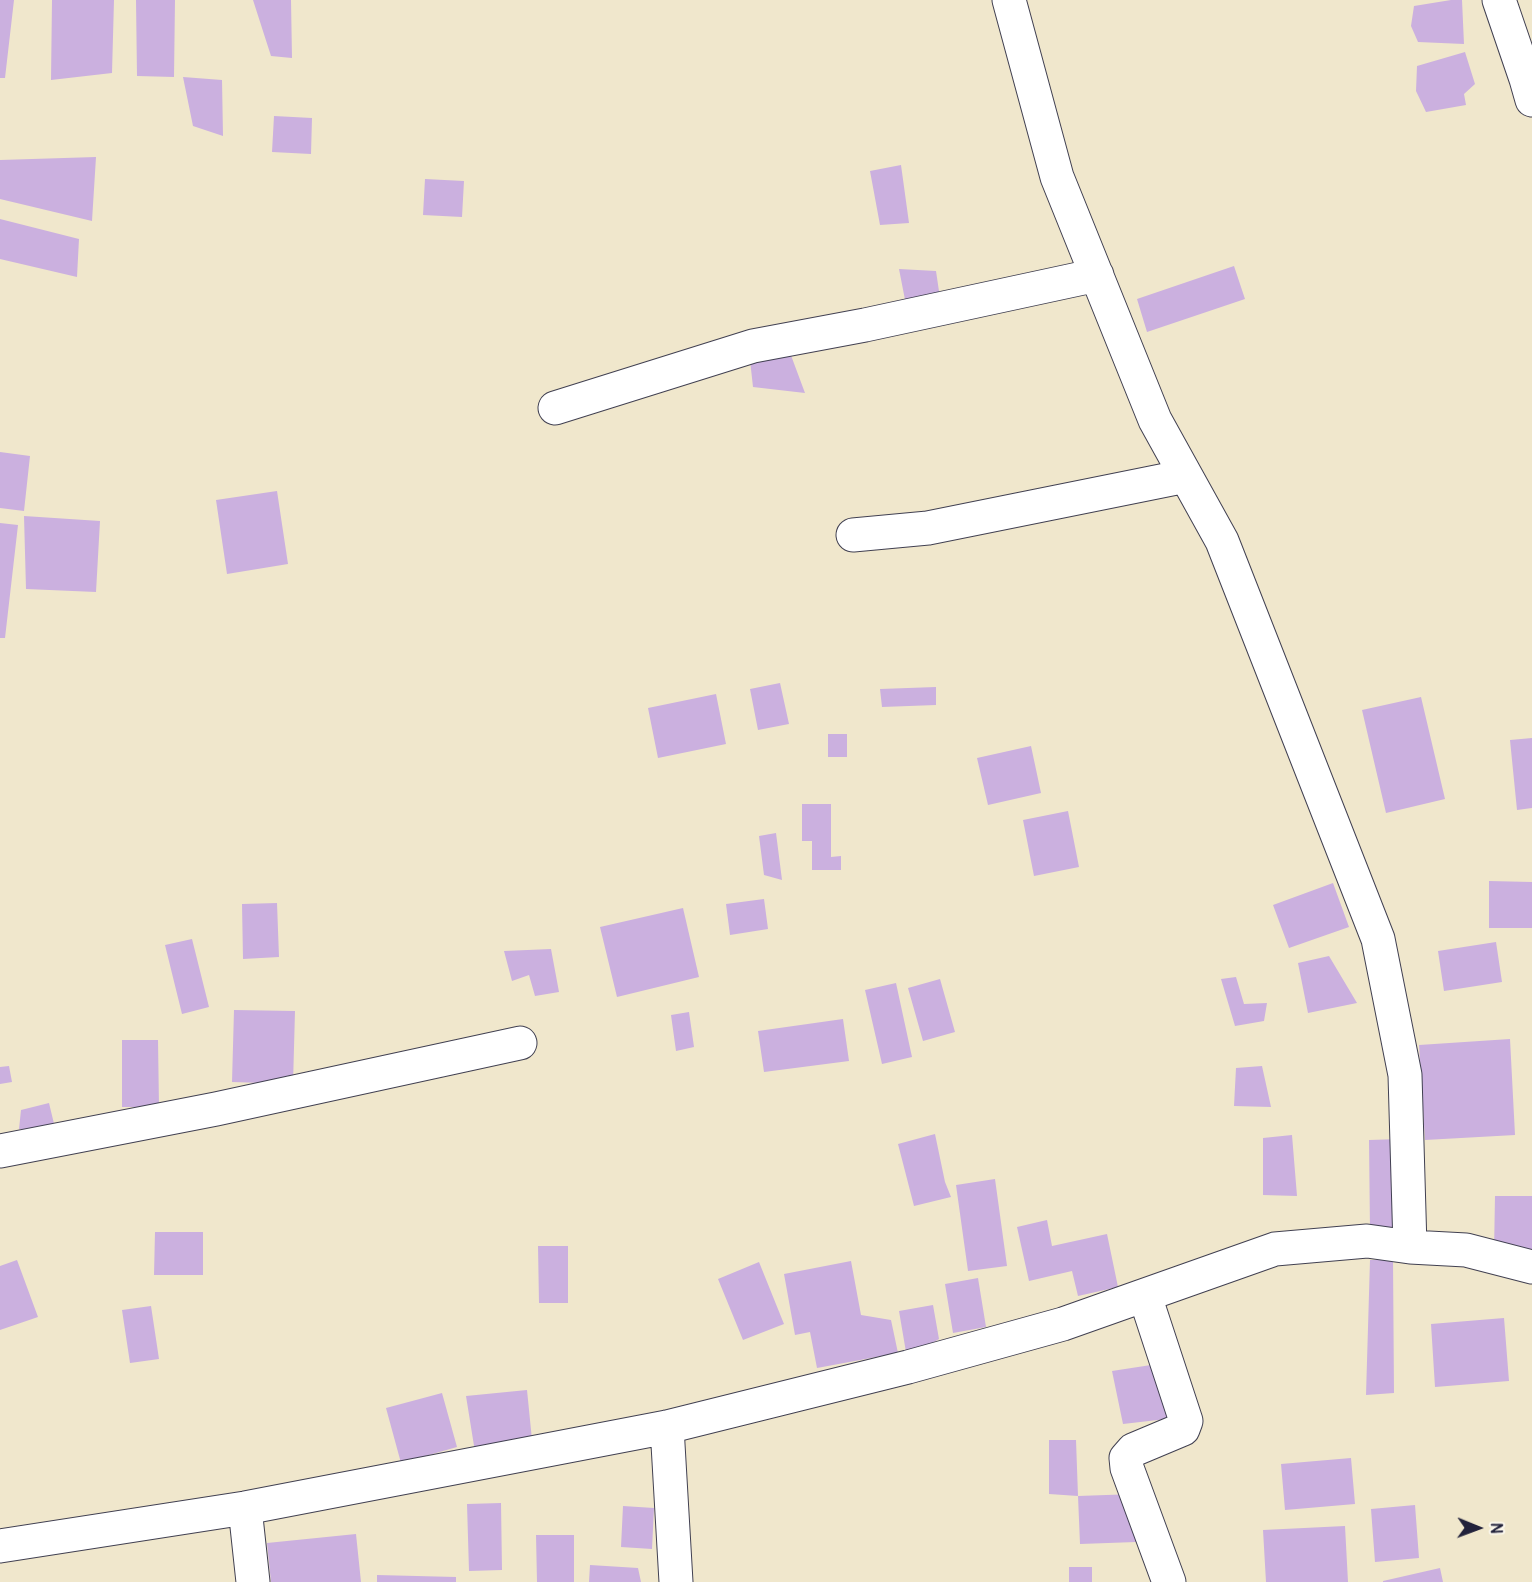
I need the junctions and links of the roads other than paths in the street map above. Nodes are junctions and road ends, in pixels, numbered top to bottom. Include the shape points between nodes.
1 (1009, 0) edge
2 (1499, 0) edge
3 (1532, 100) edge
4 (1097, 275) junction
5 (555, 408) dead end
6 (1186, 476) junction
7 (853, 535) dead end
8 (520, 1044) dead end
9 (0, 1151) edge
10 (1410, 1247) junction
11 (1532, 1267) edge
12 (1145, 1296) junction
13 (667, 1427) junction
14 (245, 1508) junction
15 (0, 1546) edge
16 (254, 1582) edge
17 (676, 1582) edge
18 (1169, 1582) edge

1 - 4 street via 1057,177
2 - 3 street
4 - 5 street via 753,346
4 - 6 street via 1155,420
6 - 7 street via 928,528
6 - 10 street via 1221,541 1378,939 1405,1075
8 - 9 street
10 - 11 street via 1466,1250
10 - 12 street via 1367,1241 1275,1249
12 - 13 street via 1064,1324
12 - 18 street via 1186,1421 1183,1430 1133,1450 1126,1458
13 - 14 street
13 - 17 street
14 - 15 street
14 - 16 street

